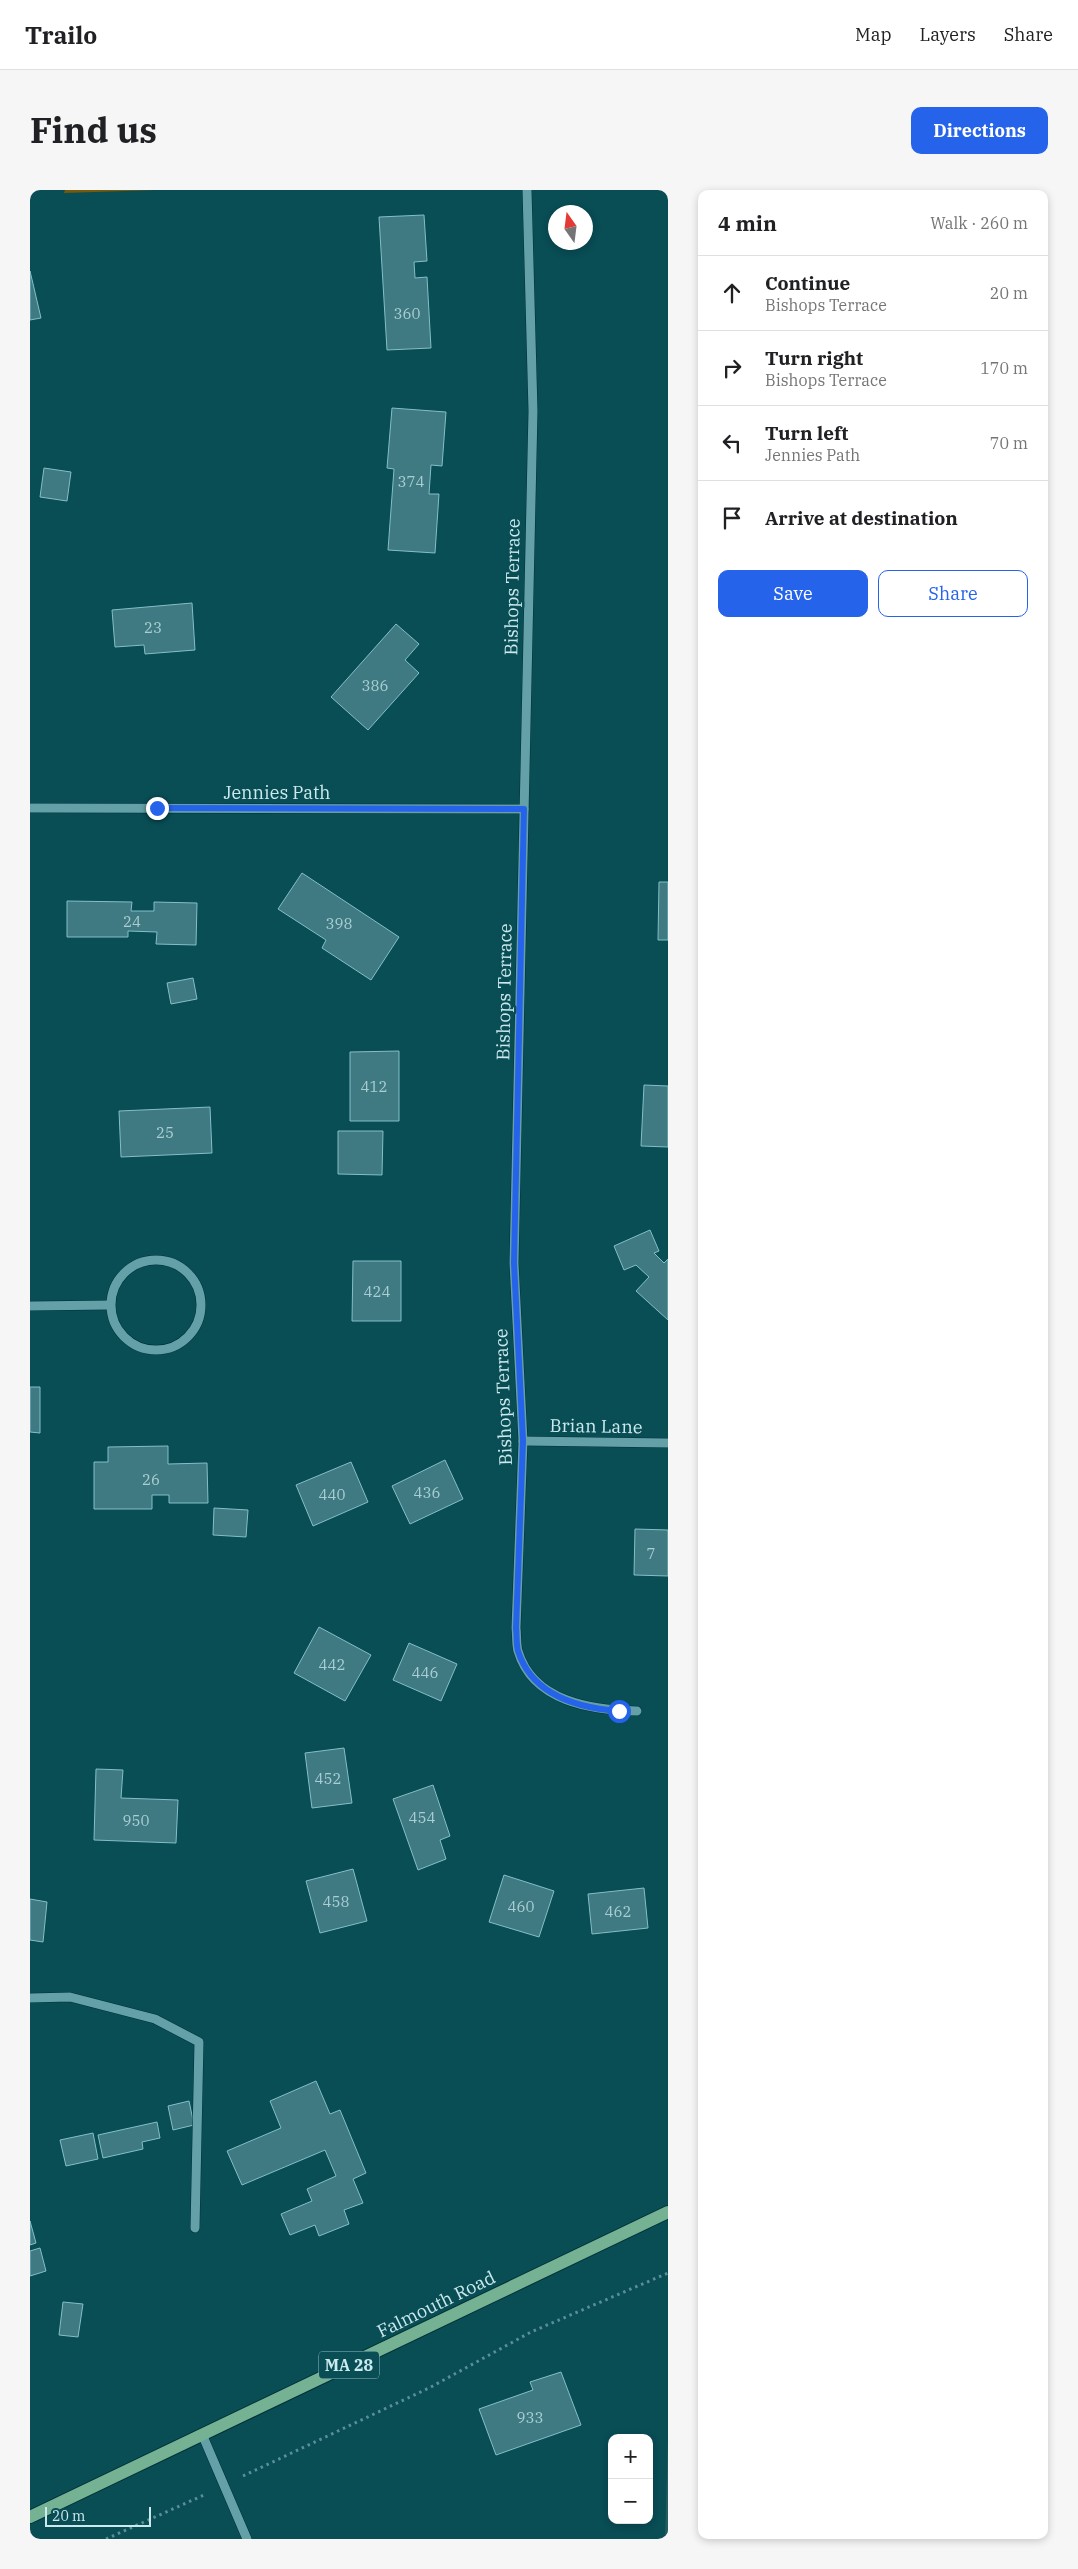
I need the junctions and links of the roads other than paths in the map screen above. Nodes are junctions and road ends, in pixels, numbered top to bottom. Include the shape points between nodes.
1 (527, 190) edge
2 (30, 808) edge
3 (524, 809) junction
4 (30, 1306) edge
5 (110, 1306) junction
6 (523, 1441) junction
7 (668, 1443) edge
8 (637, 1711) dead end
9 (30, 1998) edge
10 (668, 2212) edge
11 (195, 2228) dead end
12 (202, 2434) junction
13 (30, 2517) edge
14 (247, 2539) edge

1 - 3 street, Bishops Terrace via 533,411
2 - 3 street, Jennies Path
3 - 6 street, Bishops Terrace via 514,1263
4 - 5 street
5 - 5 street via 112,1291 119,1278 142,1261 157,1260 172,1262 184,1269 200,1293 201,1308 198,1322 181,1343 168,1349 154,1350 140,1348 128,1341 118,1331
6 - 7 street, Brian Lane
6 - 8 street, Bishops Terrace via 516,1628 518,1651 528,1671 556,1696 585,1707
9 - 11 street via 70,1997 155,2018 199,2042
10 - 12 main road, Falmouth Road / MA 28
12 - 13 main road, Falmouth Road / MA 28
12 - 14 street

